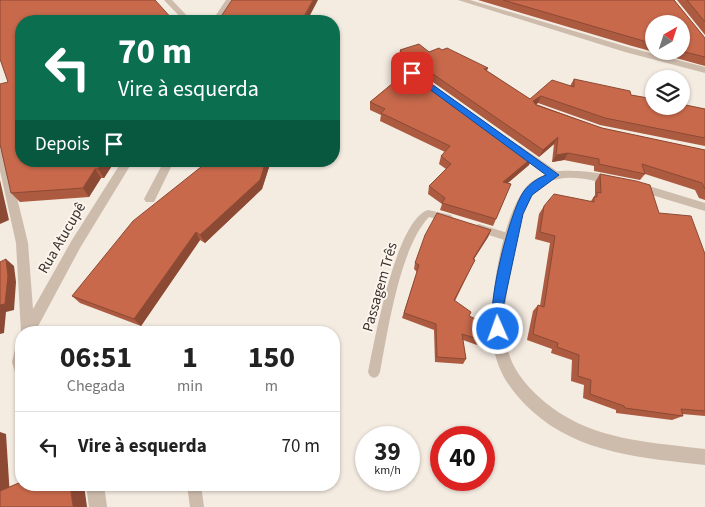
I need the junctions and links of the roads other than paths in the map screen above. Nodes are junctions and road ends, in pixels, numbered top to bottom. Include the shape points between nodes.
1 (168, 0) edge
2 (230, 0) edge
3 (462, 0) edge
4 (182, 15) edge
5 (220, 15) edge
6 (705, 70) edge
7 (515, 146) edge
8 (0, 148) edge
9 (124, 167) edge
10 (165, 167) edge
11 (3, 171) edge
12 (554, 175) junction
13 (150, 199) dead end
14 (705, 207) edge
15 (511, 238) junction
16 (28, 326) edge
17 (31, 326) edge
18 (374, 372) dead end
19 (705, 457) edge
20 (96, 491) edge
21 (195, 491) edge
22 (98, 507) edge
23 (197, 507) edge

1 - 4 street
2 - 5 street
3 - 6 street
7 - 12 street
8 - 11 street
9 - 17 street, Rua Atucupê via 76,244
10 - 13 street
11 - 16 street via 22,242
12 - 14 street via 570,174 620,182
12 - 15 street via 528,192
15 - 18 lane, Passagem Três via 430,213 421,218 397,272
15 - 19 street via 498,303 498,329 504,360 521,388 539,407 588,437 612,444
20 - 22 street
21 - 23 lane

